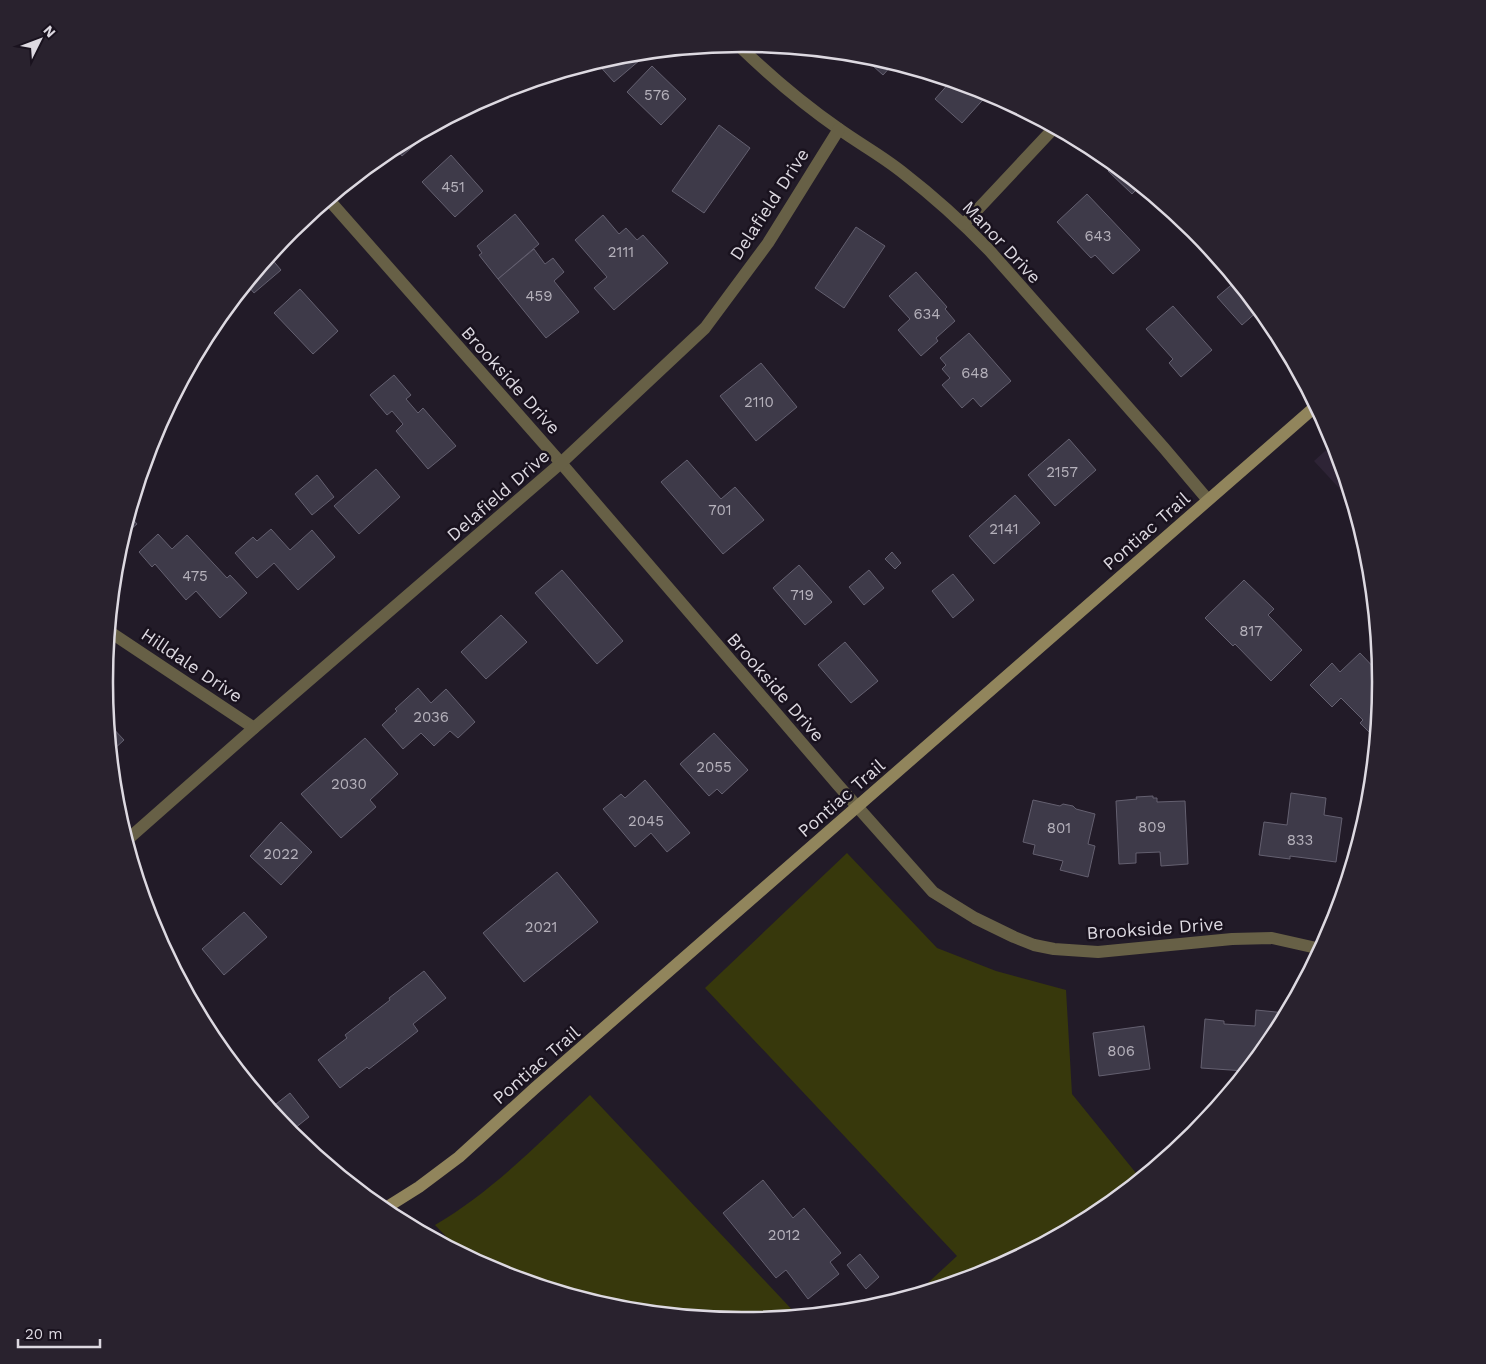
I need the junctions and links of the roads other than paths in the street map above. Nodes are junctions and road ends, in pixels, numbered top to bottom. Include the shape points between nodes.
1 (745, 52) edge
2 (839, 129) junction
3 (1050, 133) edge
4 (333, 205) edge
5 (964, 224) junction
6 (1311, 410) edge
7 (561, 463) junction
8 (1208, 500) junction
9 (116, 636) edge
10 (254, 728) junction
11 (857, 807) junction
12 (133, 835) edge
13 (1314, 947) edge
14 (392, 1204) edge

1 - 2 street, Manor Drive via 766,73
2 - 5 street, Manor Drive via 902,172
2 - 7 street, Delafield Drive via 768,242 705,328
3 - 5 street
4 - 7 street, Brookside Drive
5 - 8 street, Manor Drive
6 - 8 main road, Pontiac Trail
7 - 10 street, Delafield Drive
7 - 11 street, Brookside Drive
8 - 11 main road, Pontiac Trail
9 - 10 street, Hilldale Drive
10 - 12 street, Delafield Drive
11 - 13 street, Brookside Drive via 933,892 976,918 1034,945 1098,952 1272,938
11 - 14 main road, Pontiac Trail via 459,1157

